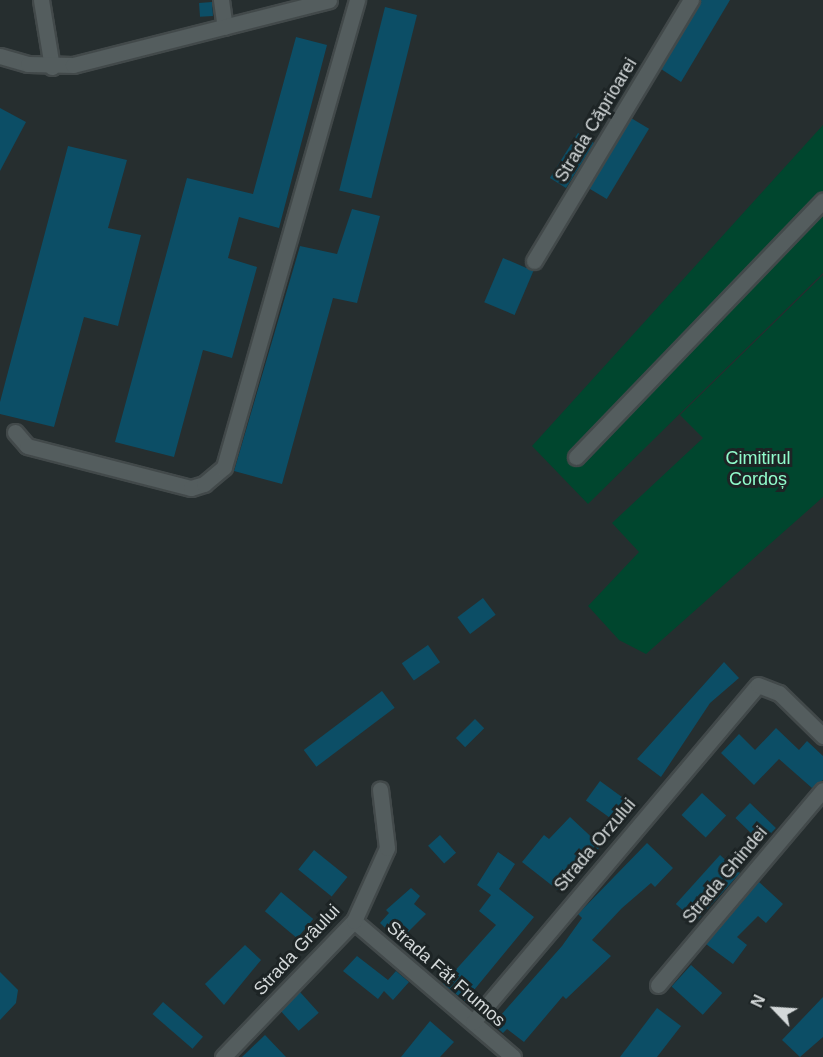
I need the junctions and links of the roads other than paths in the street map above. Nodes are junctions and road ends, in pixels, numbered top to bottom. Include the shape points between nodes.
1 (41, 0) edge
2 (221, 0) edge
3 (329, 0) edge
4 (357, 0) edge
5 (691, 0) edge
6 (225, 27) junction
7 (0, 56) edge
8 (52, 66) junction
9 (823, 200) edge
10 (534, 261) dead end
11 (15, 432) dead end
12 (576, 457) dead end
13 (823, 736) edge
14 (380, 789) dead end
15 (823, 790) edge
16 (354, 921) junction
17 (658, 986) dead end
18 (473, 1022) junction
19 (504, 1054) edge
20 (223, 1057) edge

1 - 8 street
2 - 6 street
3 - 6 street
4 - 11 street via 224,467 204,484 191,488 27,446
5 - 10 street, Strada Căprioarei
6 - 8 street via 101,60
7 - 8 street
9 - 12 street
13 - 18 street, Strada Orzului via 768,686 758,685
14 - 16 street, Strada Grâului via 387,848
15 - 17 street, Strada Ghindei
16 - 18 street, Strada Făt Frumos
16 - 20 street, Strada Grâului
18 - 19 street, Strada Făt Frumos

